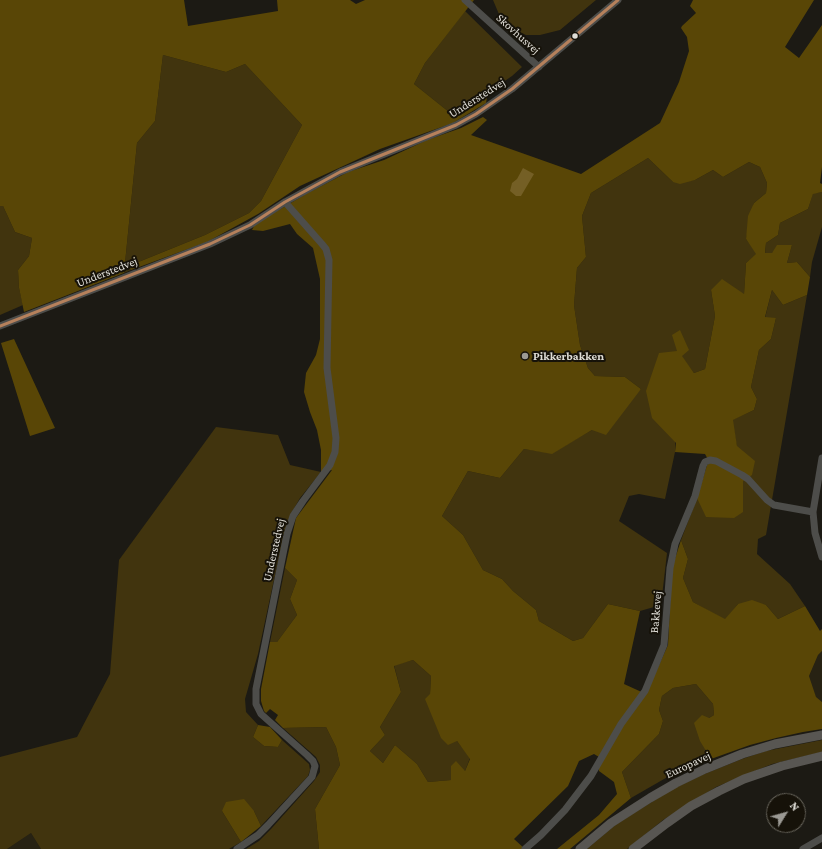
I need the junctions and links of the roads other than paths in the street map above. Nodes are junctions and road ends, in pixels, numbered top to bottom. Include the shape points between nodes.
1 (464, 0) edge
2 (618, 0) edge
3 (539, 67) junction
4 (285, 202) junction
5 (0, 326) edge
6 (822, 458) edge
7 (813, 512) junction
8 (822, 558) edge
9 (822, 735) edge
10 (822, 756) edge
11 (822, 838) edge
12 (237, 849) edge
13 (525, 849) edge
14 (580, 849) edge
15 (633, 849) edge
16 (804, 849) edge

1 - 3 street, Skovhusvej
2 - 3 street, Understedvej
3 - 4 street, Understedvej via 493,103 456,125 340,172
4 - 5 street, Understedvej via 250,225 210,244
4 - 12 street, Understedvej via 326,249 329,260 327,368 336,438 335,452 330,465 302,501 287,534 256,689 256,704 261,714 307,755 315,766 312,777 268,826
6 - 7 street
7 - 8 street via 815,533
7 - 13 street, Bakkevej via 774,505 742,475 716,461 705,462 695,496 675,544 670,568 664,645 645,691 591,776 565,810
9 - 14 main road, Europavej via 775,744 705,768 650,798 612,823
10 - 15 main road via 782,766 719,791 691,806
11 - 16 street

